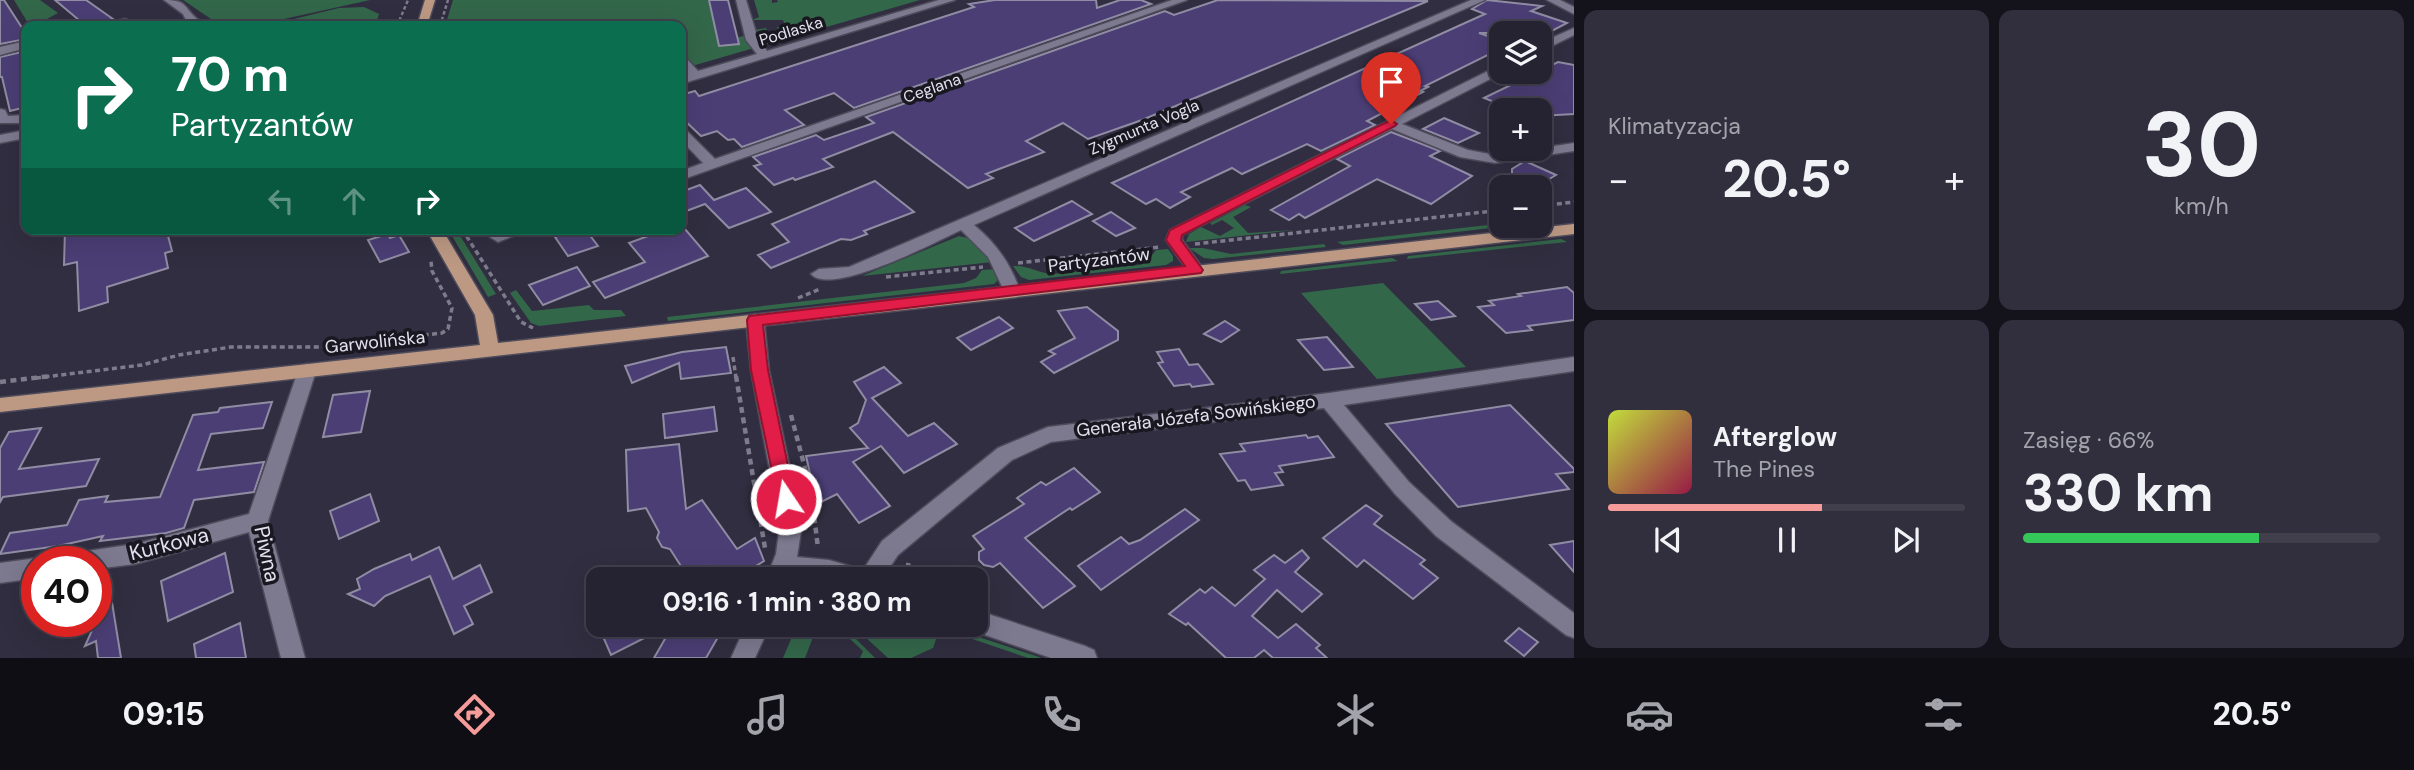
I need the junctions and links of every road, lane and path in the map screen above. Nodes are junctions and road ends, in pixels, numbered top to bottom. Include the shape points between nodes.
1 (169, 0) edge
2 (408, 0) edge
3 (430, 0) edge
4 (448, 0) edge
5 (741, 0) edge
6 (950, 0) edge
7 (1182, 0) edge
8 (1480, 0) edge
9 (1552, 0) edge
10 (1574, 11) edge
11 (194, 21) edge
12 (399, 21) edge
13 (424, 21) edge
14 (442, 21) edge
15 (1574, 31) edge
16 (1552, 42) edge
17 (21, 45) edge
18 (0, 51) edge
19 (765, 55) junction
20 (686, 65) edge
21 (1489, 75) edge
22 (696, 76) junction
23 (686, 79) edge
24 (0, 113) edge
25 (21, 119) edge
26 (1391, 124) junction
27 (21, 135) edge
28 (686, 138) edge
29 (0, 139) edge
30 (1574, 147) edge
31 (713, 165) junction
32 (686, 174) edge
33 (1574, 202) edge
34 (1552, 205) edge
35 (1489, 211) edge
36 (963, 224) junction
37 (1574, 229) edge
38 (437, 235) edge
39 (466, 235) edge
40 (504, 235) edge
41 (498, 237) dead end
42 (1199, 243) dead end
43 (1152, 248) dead end
44 (1027, 262) dead end
45 (979, 267) dead end
46 (1196, 270) junction
47 (884, 277) dead end
48 (824, 280) joint
49 (1012, 292) junction
50 (792, 301) dead end
51 (452, 308) dead end
52 (755, 320) junction
53 (544, 328) dead end
54 (490, 351) junction
55 (733, 357) dead end
56 (1574, 365) edge
57 (307, 371) junction
58 (0, 382) edge
59 (1329, 400) junction
60 (0, 405) edge
61 (257, 521) junction
62 (911, 556) dead end
63 (112, 557) edge
64 (776, 567) edge
65 (776, 567) edge
66 (878, 567) edge
67 (908, 567) edge
68 (21, 570) edge
69 (0, 573) edge
70 (988, 625) edge
71 (1574, 627) edge
72 (753, 637) edge
73 (1077, 657) edge
74 (292, 658) edge
75 (743, 658) edge

1 - 11 street
2 - 12 path
3 - 13 main road
4 - 14 path
5 - 19 street via 752,40
6 - 19 street, Podlaska
7 - 31 street, Ceglana
8 - 36 street, Zygmunta Vogla
9 - 10 street
15 - 16 street
17 - 18 street
19 - 22 street, Podlaska
20 - 22 street
21 - 26 street
22 - 23 street, Podlaska
24 - 25 street via 3,120
26 - 30 street via 1465,154 1495,159
26 - 46 street via 1175,233 1174,240
27 - 29 street
28 - 31 street
31 - 32 street, Ceglana
33 - 34 path
35 - 42 path
36 - 48 street, Zygmunta Vogla
36 - 49 street via 995,253
37 - 46 main road, Partyzantów
38 - 54 main road via 484,315
39 - 53 path via 521,322
40 - 41 street
43 - 44 path
45 - 47 path
46 - 49 main road, Partyzantów
48 - 50 path
49 - 52 main road, Partyzantów
51 - 58 path via 455,317 439,334 320,347 231,347 142,365
52 - 54 main road, Garwolińska
52 - 64 street via 760,370 791,525
54 - 57 main road, Garwolińska
55 - 65 path
56 - 59 street, Generała Józefa Sowińskiego
57 - 60 main road, Garwolińska
57 - 61 street, Piwna
59 - 66 street, Generała Józefa Sowińskiego via 1048,435 1005,454 890,548
59 - 71 street via 1402,488 1444,529
61 - 63 street, Kurkowa
61 - 74 street, Piwna
62 - 67 path
68 - 69 street
70 - 73 street
72 - 75 street

